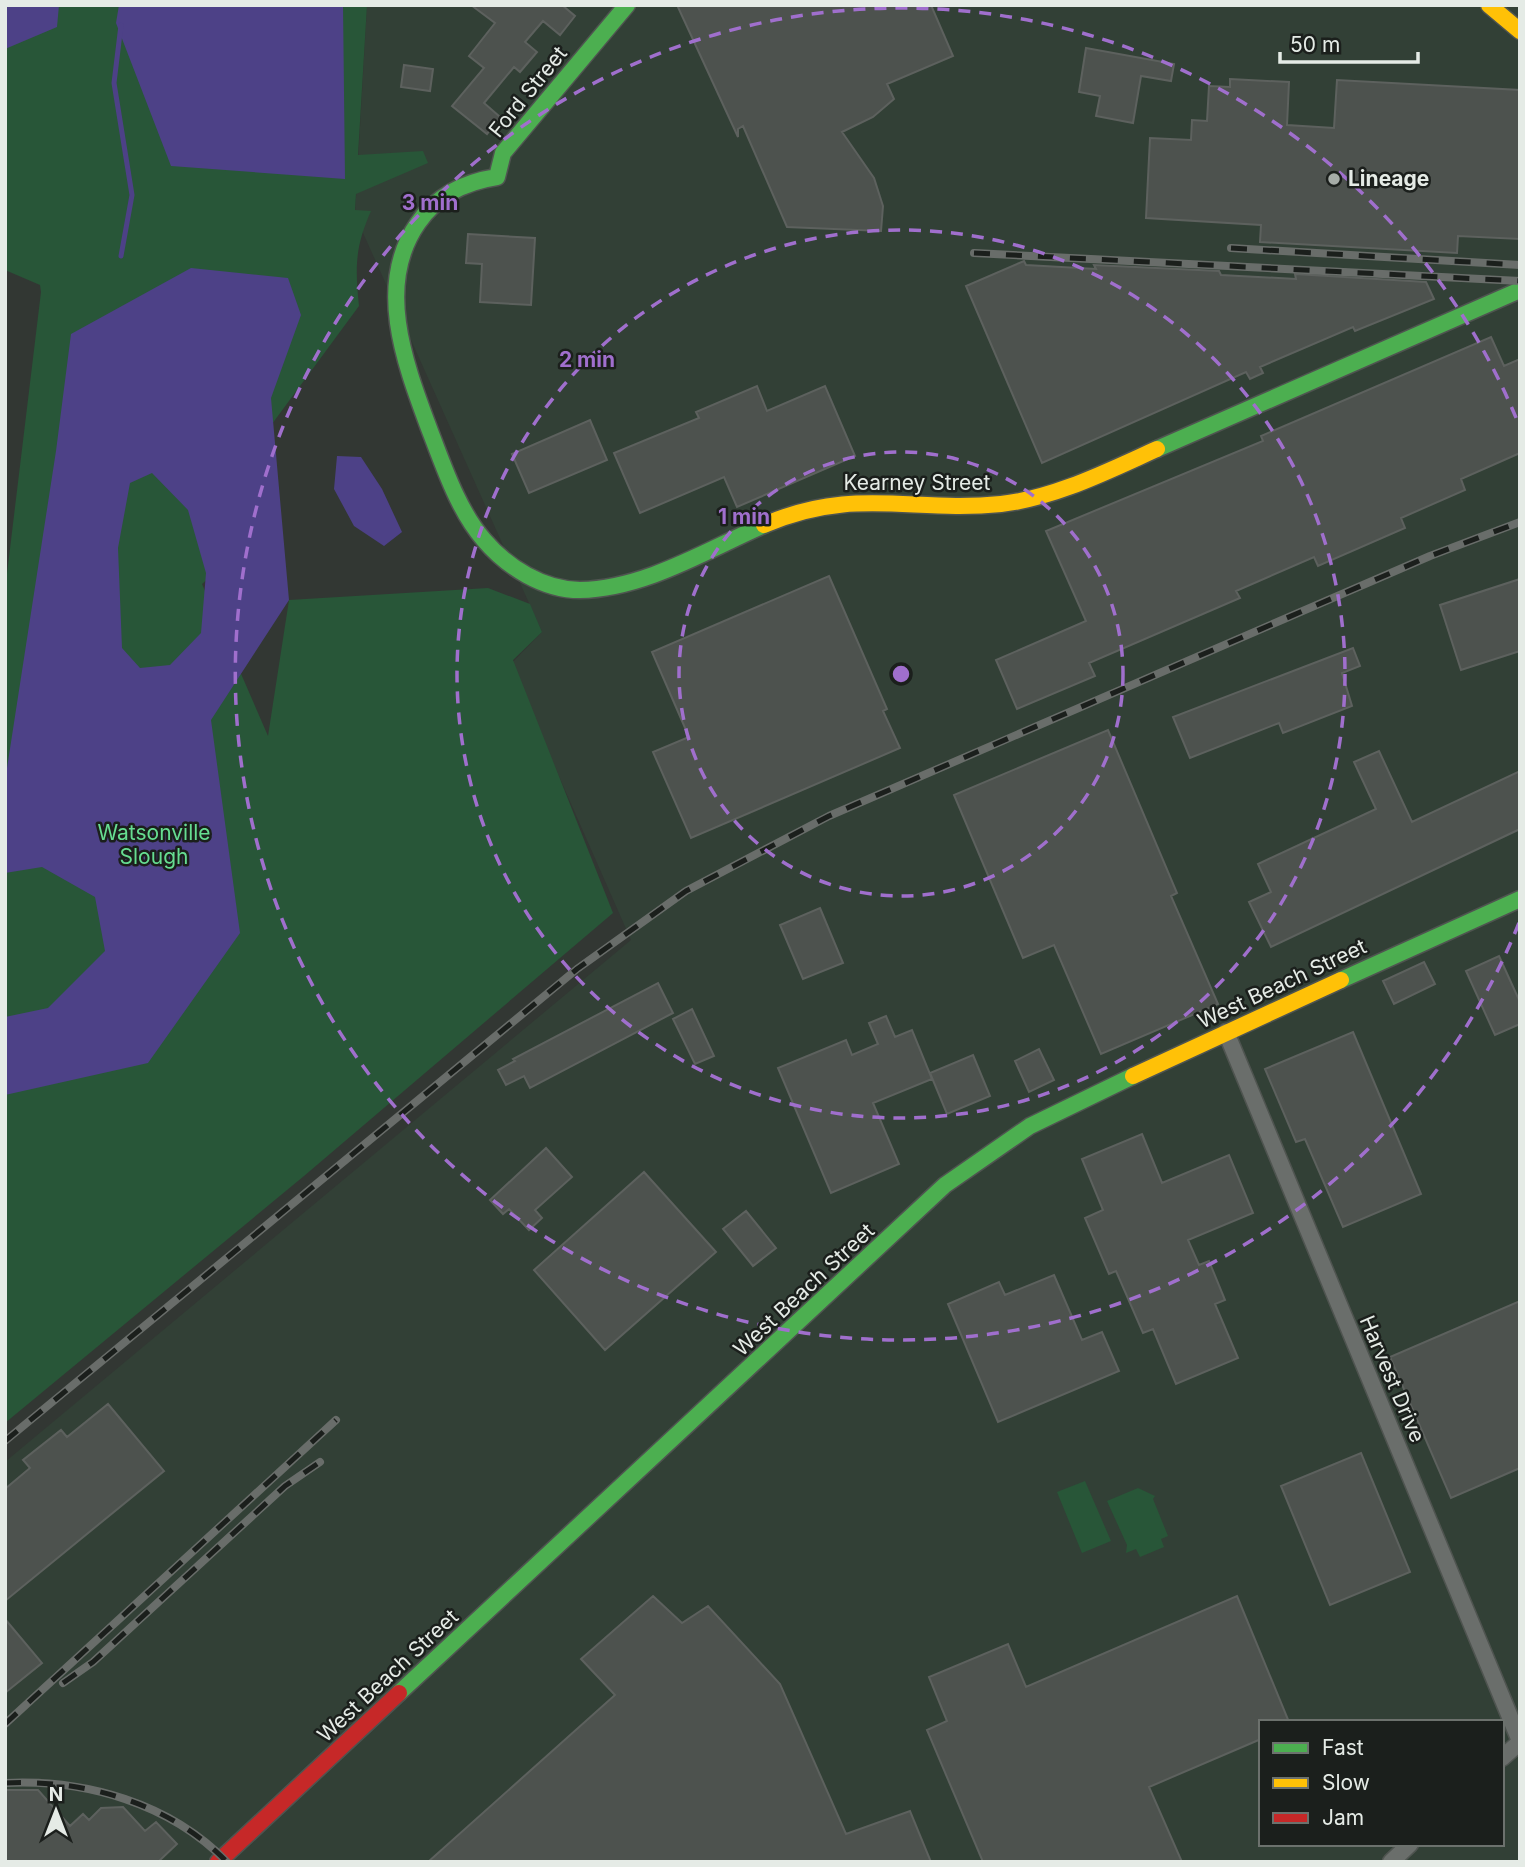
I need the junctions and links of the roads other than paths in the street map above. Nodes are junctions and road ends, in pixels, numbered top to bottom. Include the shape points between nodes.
1 (627, 5) edge
2 (1489, 5) edge
3 (1520, 31) edge
4 (424, 215) joint
5 (1520, 290) edge
6 (1520, 899) edge
7 (1226, 1032) junction
8 (1520, 1742) edge
9 (1504, 1756) edge
10 (1408, 1846) edge
11 (218, 1862) edge
12 (1391, 1862) edge

1 - 4 street, Ford Street via 503,153 497,177 467,180 449,190
2 - 3 street
4 - 5 street, Kearney Street via 398,264 395,297 415,382 457,495 478,533 505,560 551,586 578,592 640,578 777,519 830,504 882,500 996,504 1086,480
6 - 7 street, West Beach Street
7 - 8 street, Harvest Drive
7 - 11 street, West Beach Street via 1030,1126 946,1185
8 - 9 street
10 - 12 street

